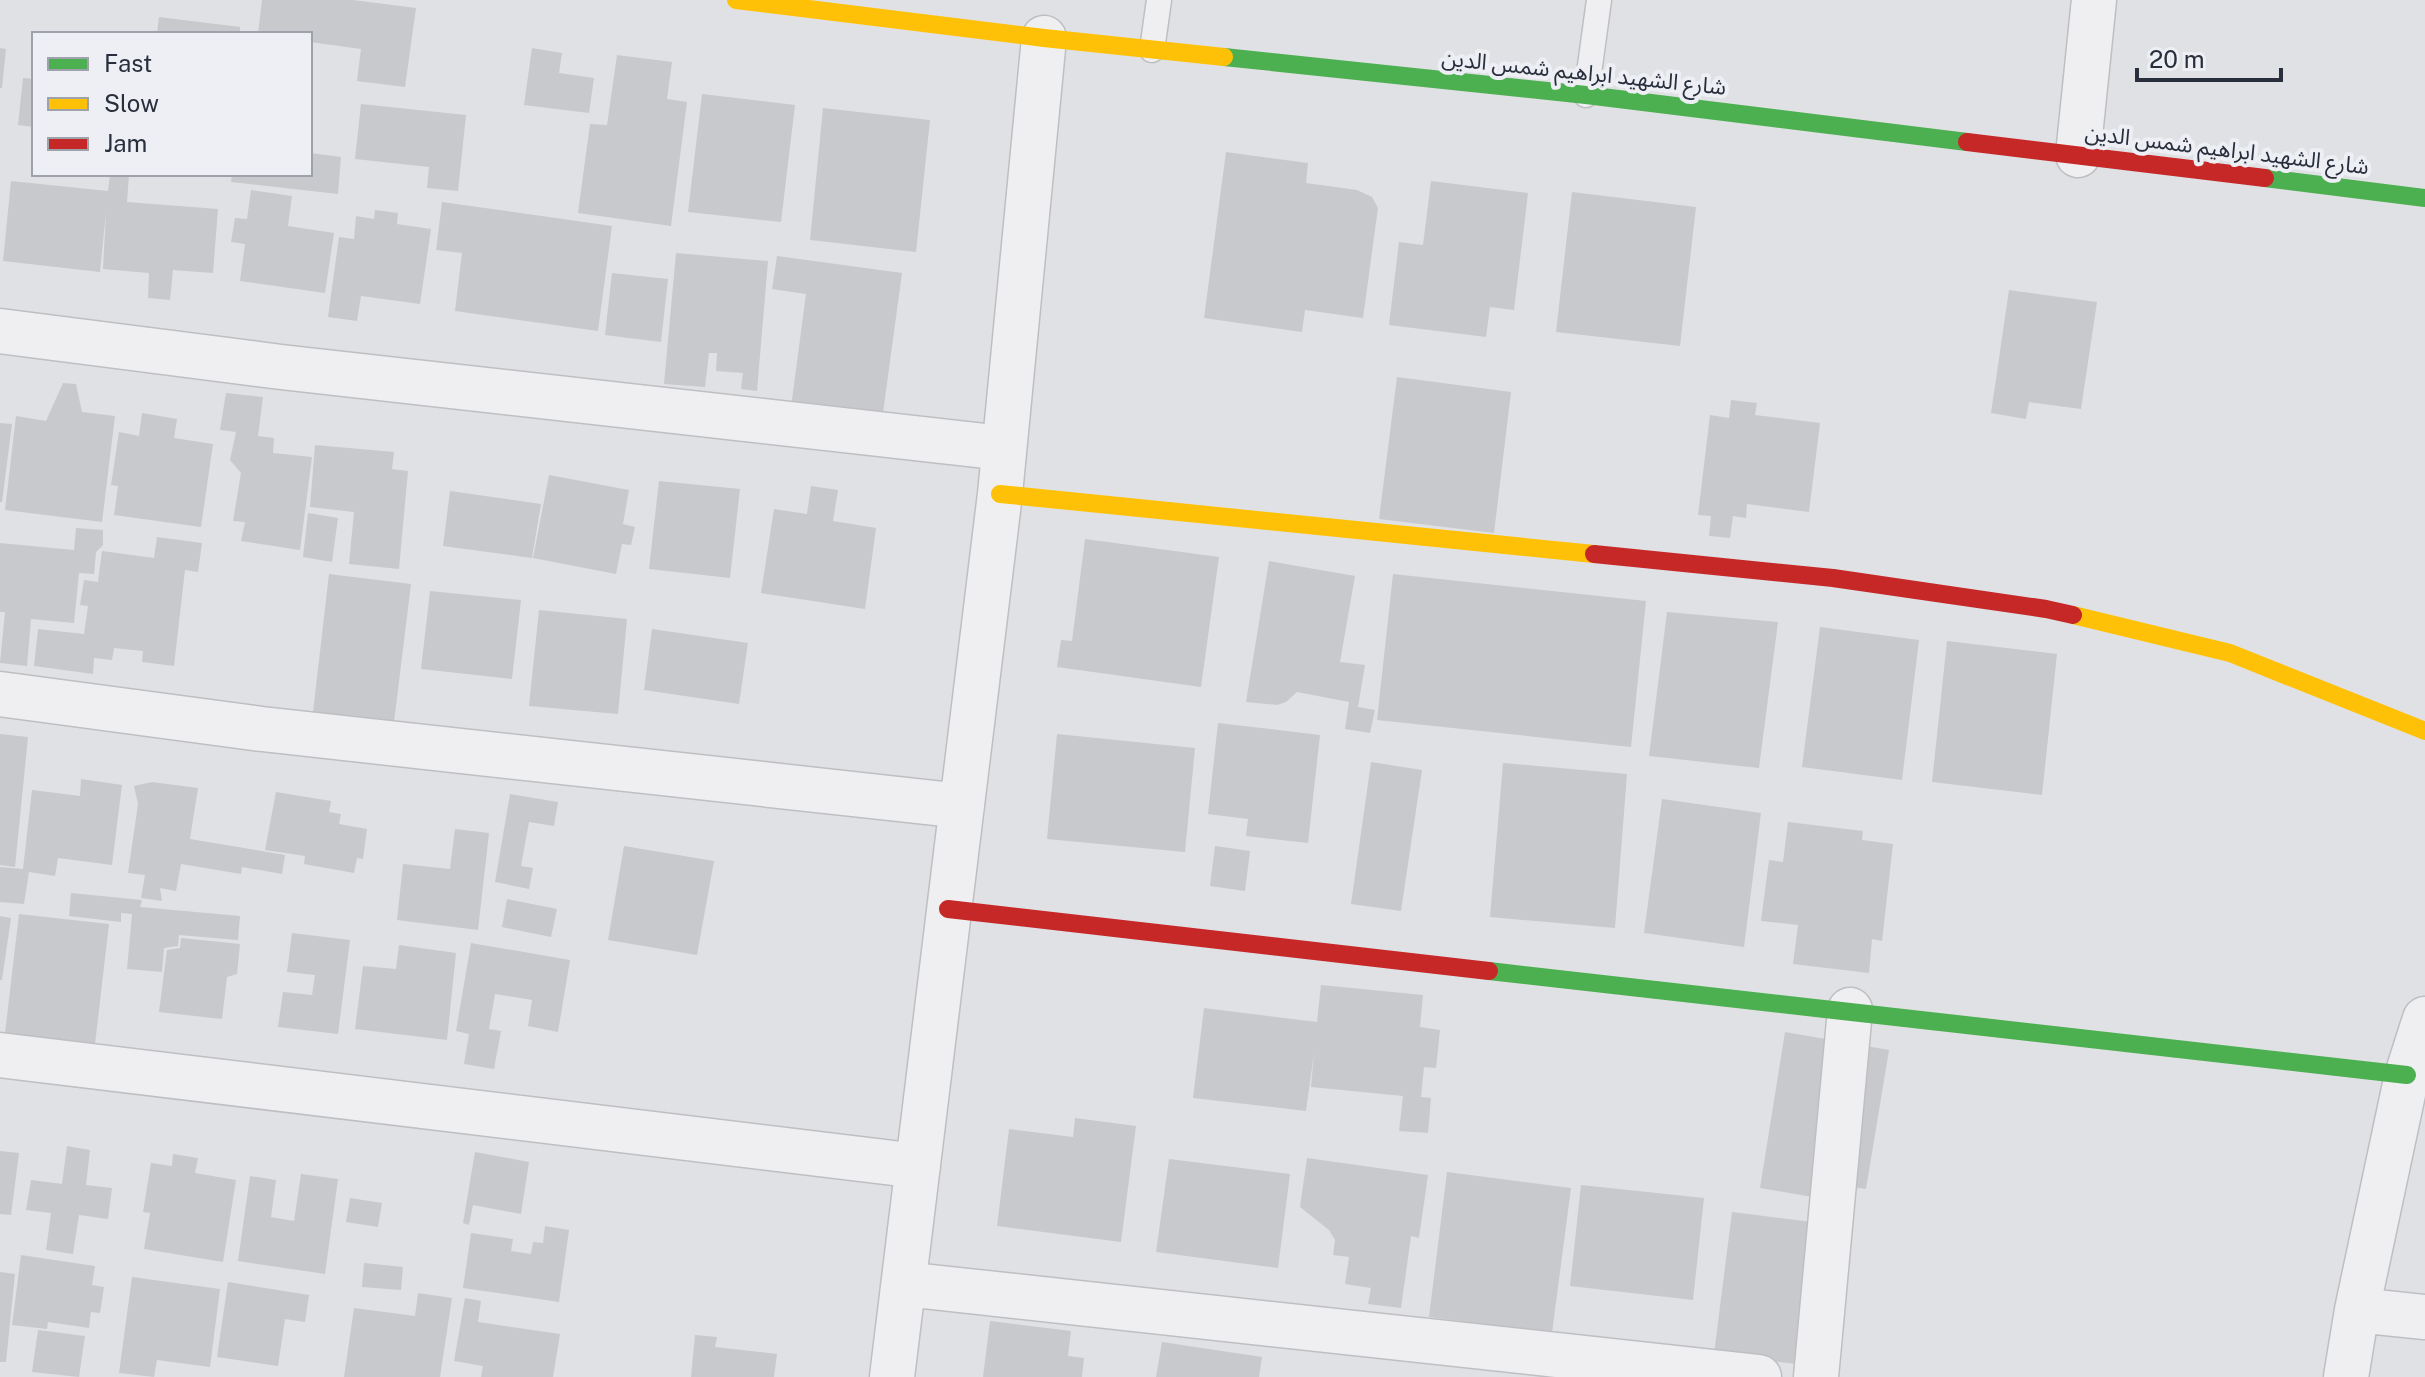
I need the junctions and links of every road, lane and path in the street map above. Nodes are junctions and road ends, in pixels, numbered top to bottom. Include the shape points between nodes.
1 (736, 0) edge
2 (1159, 0) edge
3 (1599, 0) edge
4 (2094, 0) edge
5 (1044, 38) junction
6 (1152, 50) junction
7 (1586, 95) junction
8 (2078, 155) junction
9 (2425, 198) edge
10 (0, 331) edge
11 (1003, 448) junction
12 (1000, 494) junction
13 (0, 694) edge
14 (2425, 731) edge
15 (962, 806) junction
16 (948, 909) junction
17 (1850, 1010) junction
18 (2425, 1019) edge
19 (0, 1055) edge
20 (2407, 1075) junction
21 (918, 1166) junction
22 (904, 1284) junction
23 (2357, 1310) junction
24 (2425, 1317) edge
25 (1553, 1366) edge
26 (892, 1377) edge
27 (1759, 1377) edge
28 (1816, 1377) edge
29 (2346, 1377) edge

1 - 5 street, شارع الشهيد ابراهيم شمس الدين
2 - 6 lane
3 - 7 lane
4 - 8 street
5 - 6 street, شارع الشهيد ابراهيم شمس الدين
5 - 11 street
6 - 7 street, شارع الشهيد ابراهيم شمس الدين
7 - 8 street, شارع الشهيد ابراهيم شمس الدين
8 - 9 street, شارع الشهيد ابراهيم شمس الدين
10 - 11 street
11 - 12 street
12 - 14 street via 1833,578 2046,609 2230,653
12 - 15 street
13 - 15 street via 262,729
15 - 16 street
16 - 17 street
16 - 21 street
17 - 20 street
17 - 28 street
18 - 20 street
19 - 21 street
20 - 23 street
21 - 22 street
22 - 25 street
22 - 26 street
23 - 24 street
23 - 29 street
25 - 27 street

